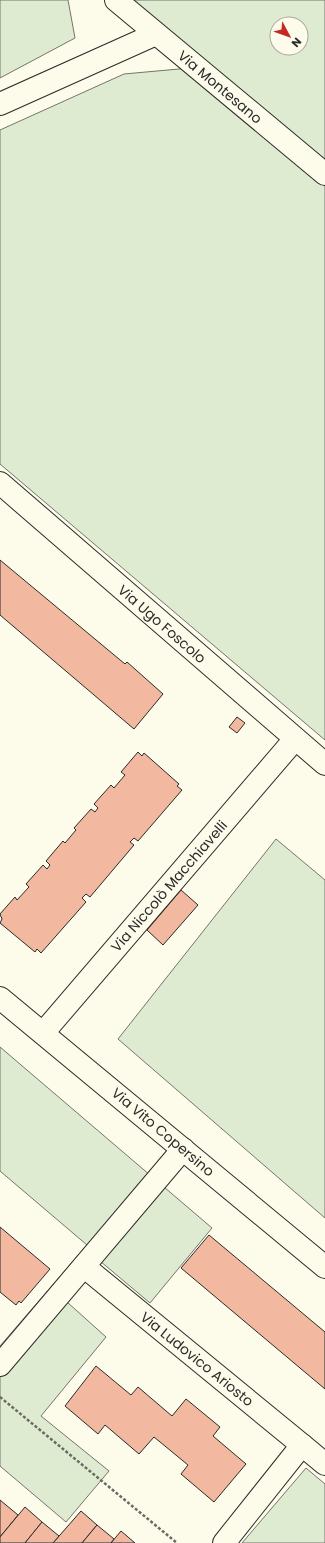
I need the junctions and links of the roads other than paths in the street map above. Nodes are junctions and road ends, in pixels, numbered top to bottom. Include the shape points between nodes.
1 (116, 0) edge
2 (156, 34) junction
3 (0, 104) edge
4 (325, 174) edge
5 (0, 483) edge
6 (295, 739) junction
7 (325, 764) edge
8 (0, 998) edge
9 (44, 1033) junction
10 (183, 1149) junction
11 (325, 1267) edge
12 (92, 1273) dead end
13 (0, 1365) edge
14 (302, 1445) junction
15 (325, 1464) edge
16 (224, 1543) edge

1 - 2 street, Via Montesano
2 - 3 street
2 - 4 street, Via Montesano
5 - 6 street, Via Ugo Foscolo
6 - 7 street, Via Ugo Foscolo
6 - 9 street, Via Niccolò Macchiavelli
8 - 9 street, Via Vito Copersino
9 - 10 street, Via Vito Copersino
10 - 11 street, Via Vito Copersino
10 - 13 street
12 - 14 street, Via Ludovico Ariosto
14 - 15 street, Via Ludovico Ariosto
14 - 16 street

